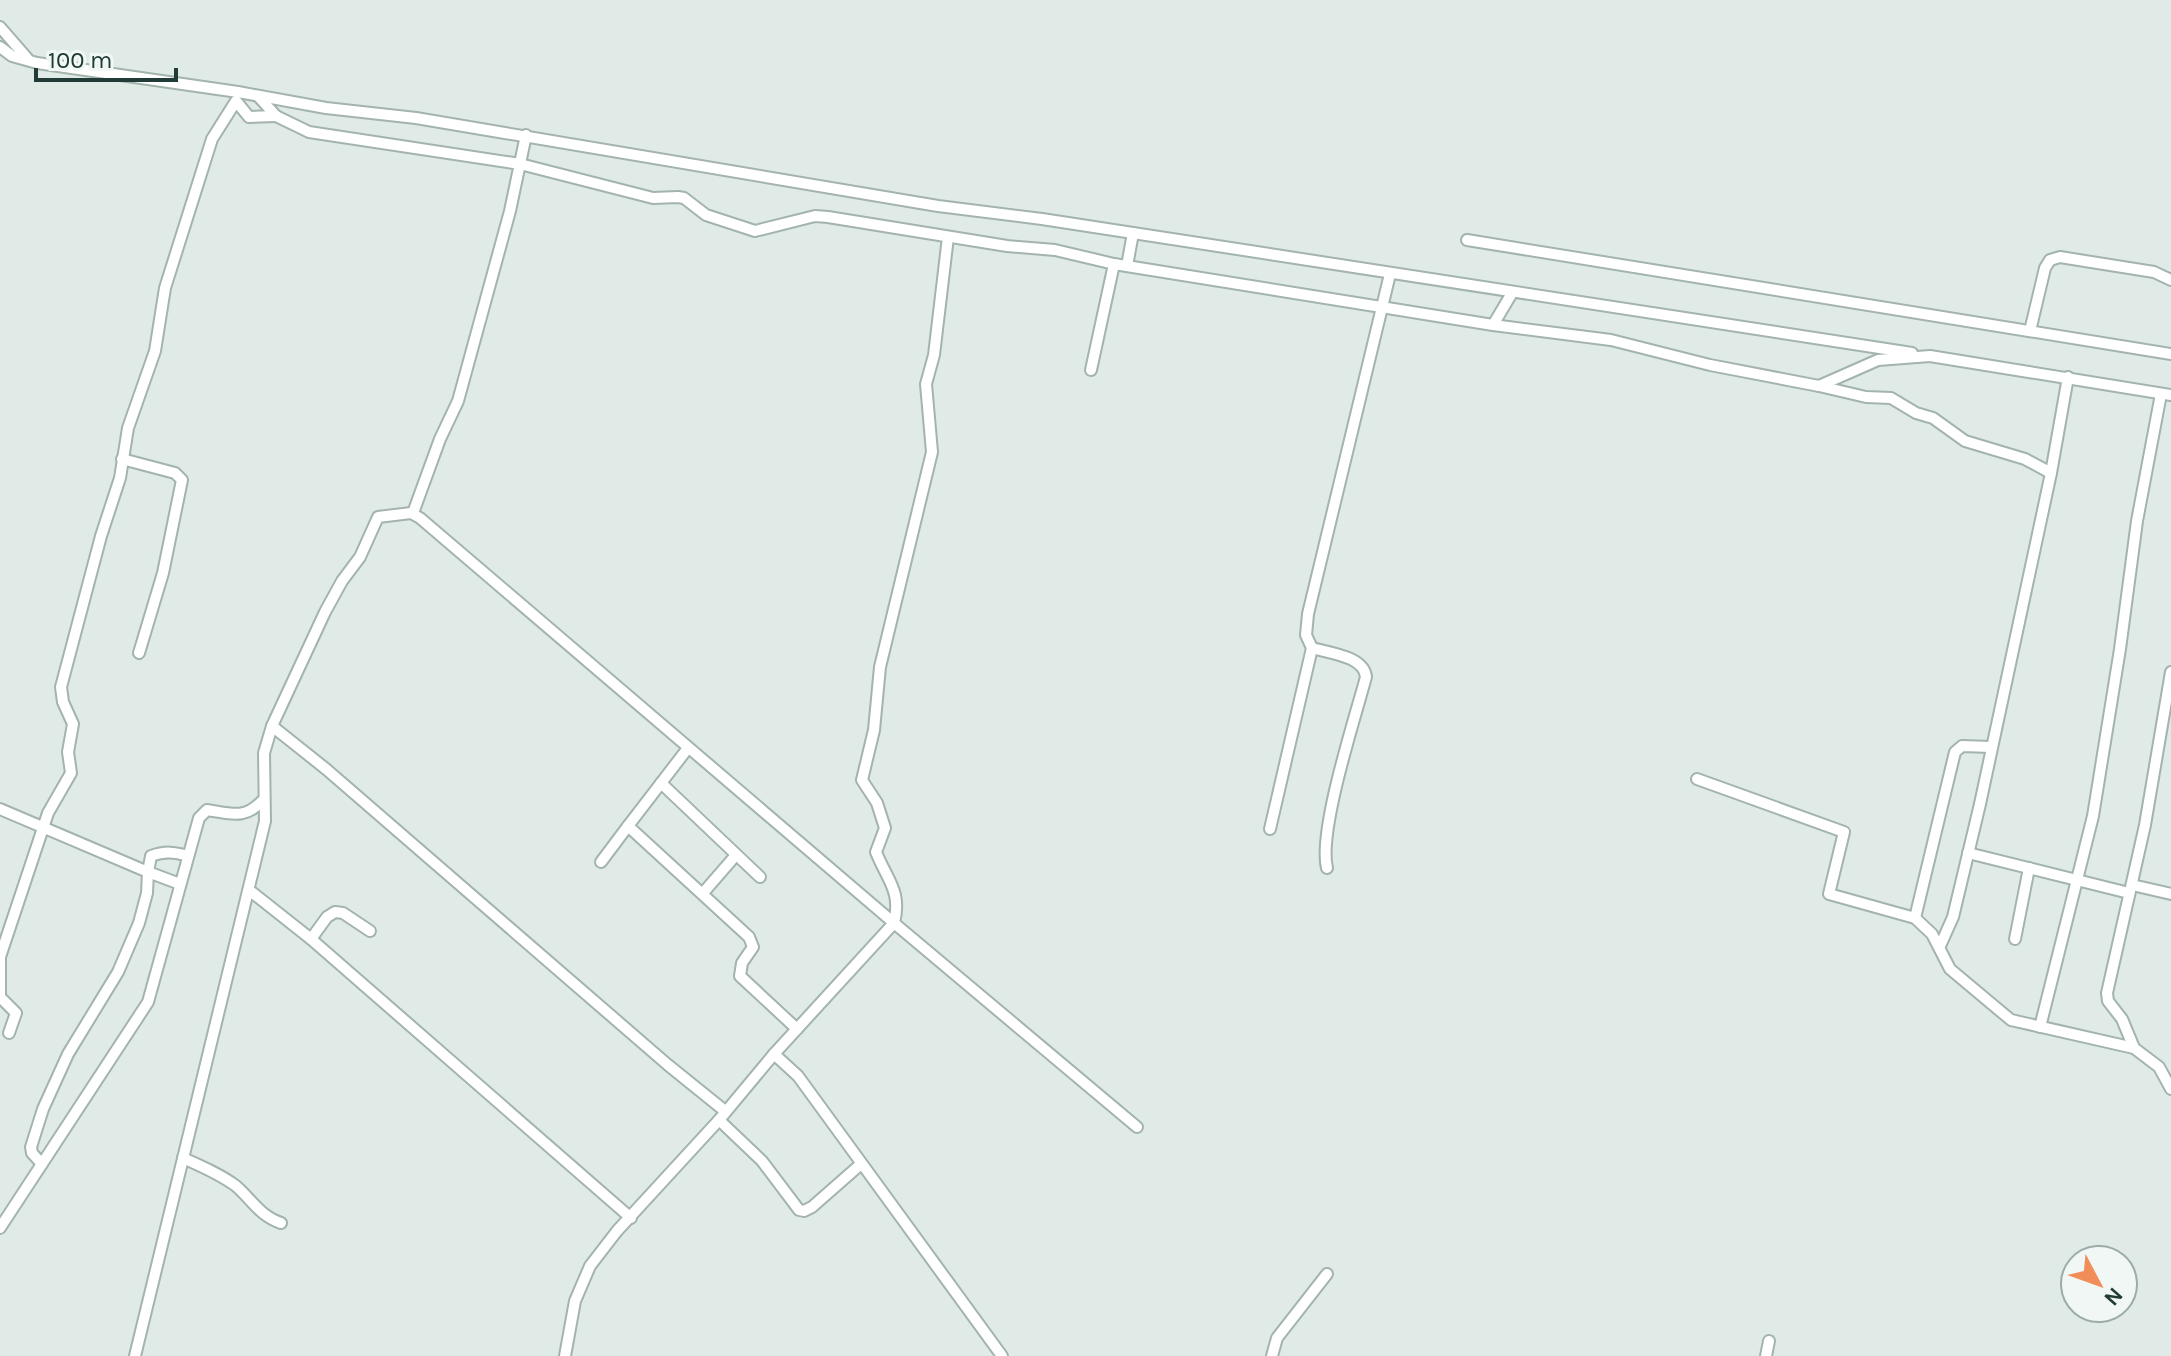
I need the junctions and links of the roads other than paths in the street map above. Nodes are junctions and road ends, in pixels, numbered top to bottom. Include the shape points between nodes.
1 (0, 27) edge
2 (0, 47) edge
3 (28, 59) junction
4 (237, 96) junction
5 (258, 96) junction
6 (276, 116) junction
7 (526, 135) junction
8 (520, 164) junction
9 (1133, 233) junction
10 (948, 237) junction
11 (1467, 240) dead end
12 (1114, 264) junction
13 (1127, 266) junction
14 (1390, 274) junction
15 (2171, 280) edge
16 (1512, 293) junction
17 (1382, 307) junction
18 (1493, 325) junction
19 (2030, 331) junction
20 (2171, 354) edge
21 (1930, 356) junction
22 (1091, 370) dead end
23 (2068, 377) junction
24 (1819, 386) junction
25 (2166, 394) edge
26 (122, 459) junction
27 (2051, 473) junction
28 (413, 513) junction
29 (1312, 648) junction
30 (139, 653) dead end
31 (2171, 672) edge
32 (272, 726) junction
33 (1991, 747) junction
34 (688, 748) junction
35 (1697, 779) dead end
36 (661, 783) junction
37 (264, 799) junction
38 (0, 809) edge
39 (252, 812) junction
40 (265, 821) junction
41 (628, 826) junction
42 (43, 828) junction
43 (1270, 829) dead end
44 (1968, 853) junction
45 (736, 855) junction
46 (151, 856) junction
47 (188, 856) junction
48 (124, 861) junction
49 (601, 862) dead end
50 (1327, 868) dead end
51 (2029, 868) junction
52 (148, 872) junction
53 (760, 877) dead end
54 (2079, 881) junction
55 (180, 884) junction
56 (2131, 889) junction
57 (249, 890) junction
58 (703, 893) junction
59 (2171, 894) edge
60 (1915, 918) junction
61 (894, 923) junction
62 (370, 931) dead end
63 (311, 939) junction
64 (2015, 939) dead end
65 (1940, 946) junction
66 (2040, 1027) junction
67 (797, 1029) junction
68 (9, 1033) dead end
69 (2134, 1048) junction
70 (774, 1054) junction
71 (2171, 1089) edge
72 (722, 1116) junction
73 (1137, 1127) dead end
74 (183, 1158) junction
75 (42, 1164) junction
76 (861, 1164) junction
77 (631, 1218) junction
78 (281, 1223) dead end
79 (0, 1228) edge
80 (1327, 1274) dead end
81 (1769, 1341) dead end
82 (135, 1356) edge
83 (565, 1356) edge
84 (1002, 1356) edge
85 (1272, 1356) edge
86 (1766, 1356) edge

1 - 3 street
2 - 3 street
3 - 4 street
4 - 5 street
4 - 6 street via 249,117
4 - 26 street via 209,148 165,288 155,351
5 - 6 street
5 - 7 street
6 - 8 street via 309,132
7 - 8 street
7 - 9 street via 938,206
8 - 10 street via 653,198 684,198 706,215 755,231 815,216
8 - 28 street via 458,401
9 - 13 street
9 - 14 street
10 - 12 street via 1055,250
10 - 61 street via 926,384 932,452 880,667 862,780 885,828 876,852 897,896
11 - 19 street
12 - 13 street
12 - 22 street
13 - 17 street
14 - 16 street
14 - 17 street
15 - 19 street via 2154,272 2060,257 2050,260
16 - 18 street
16 - 21 street
17 - 18 street
17 - 29 street via 1308,614 1306,635
18 - 24 street via 1611,340
19 - 20 street
21 - 23 street
21 - 24 street via 1878,360
23 - 25 street
23 - 27 street
24 - 27 street via 1891,398 1965,441 2011,453
25 - 54 street via 2137,521 2102,768
26 - 30 street via 175,473 182,480
26 - 42 street via 61,687 73,724 67,754 71,773
27 - 33 street
28 - 32 street via 383,515 375,522 325,612
28 - 34 street
29 - 43 street
29 - 50 street via 1358,662 1366,677 1329,824
31 - 56 street
32 - 37 street via 262,766
32 - 72 street
33 - 44 street
33 - 60 street via 1962,746 1955,752
34 - 36 street
34 - 61 street
35 - 60 street via 1844,832 1829,894
36 - 41 street
36 - 45 street
37 - 39 street
37 - 40 street
38 - 42 street
39 - 40 street
39 - 47 street via 204,812
40 - 57 street
41 - 49 street
41 - 58 street
42 - 48 street
42 - 68 street via 0,957 0,997 16,1013
44 - 51 street
44 - 65 street via 1953,917
45 - 53 street
45 - 58 street
46 - 47 street via 167,851
46 - 48 street
46 - 52 street
47 - 55 street
48 - 52 street
51 - 54 street
51 - 64 street
52 - 55 street
52 - 75 street via 145,907 118,972 68,1054 43,1109 31,1147
54 - 56 street
54 - 66 street
55 - 75 street via 148,1002
56 - 59 street
56 - 69 street via 2107,997
57 - 63 street
57 - 74 street
58 - 67 street via 753,943 739,971 743,981
60 - 65 street
61 - 67 street
61 - 73 street
62 - 63 street via 335,912
63 - 77 street
65 - 66 street via 1950,969 2006,1017
66 - 69 street
67 - 70 street
69 - 71 street via 2159,1067
70 - 72 street
70 - 76 street via 798,1076
72 - 76 street via 799,1210 812,1207
72 - 77 street
74 - 78 street via 227,1180 256,1209
74 - 82 street
75 - 79 street
76 - 84 street
77 - 83 street via 584,1275
80 - 85 street via 1277,1338
81 - 86 street

